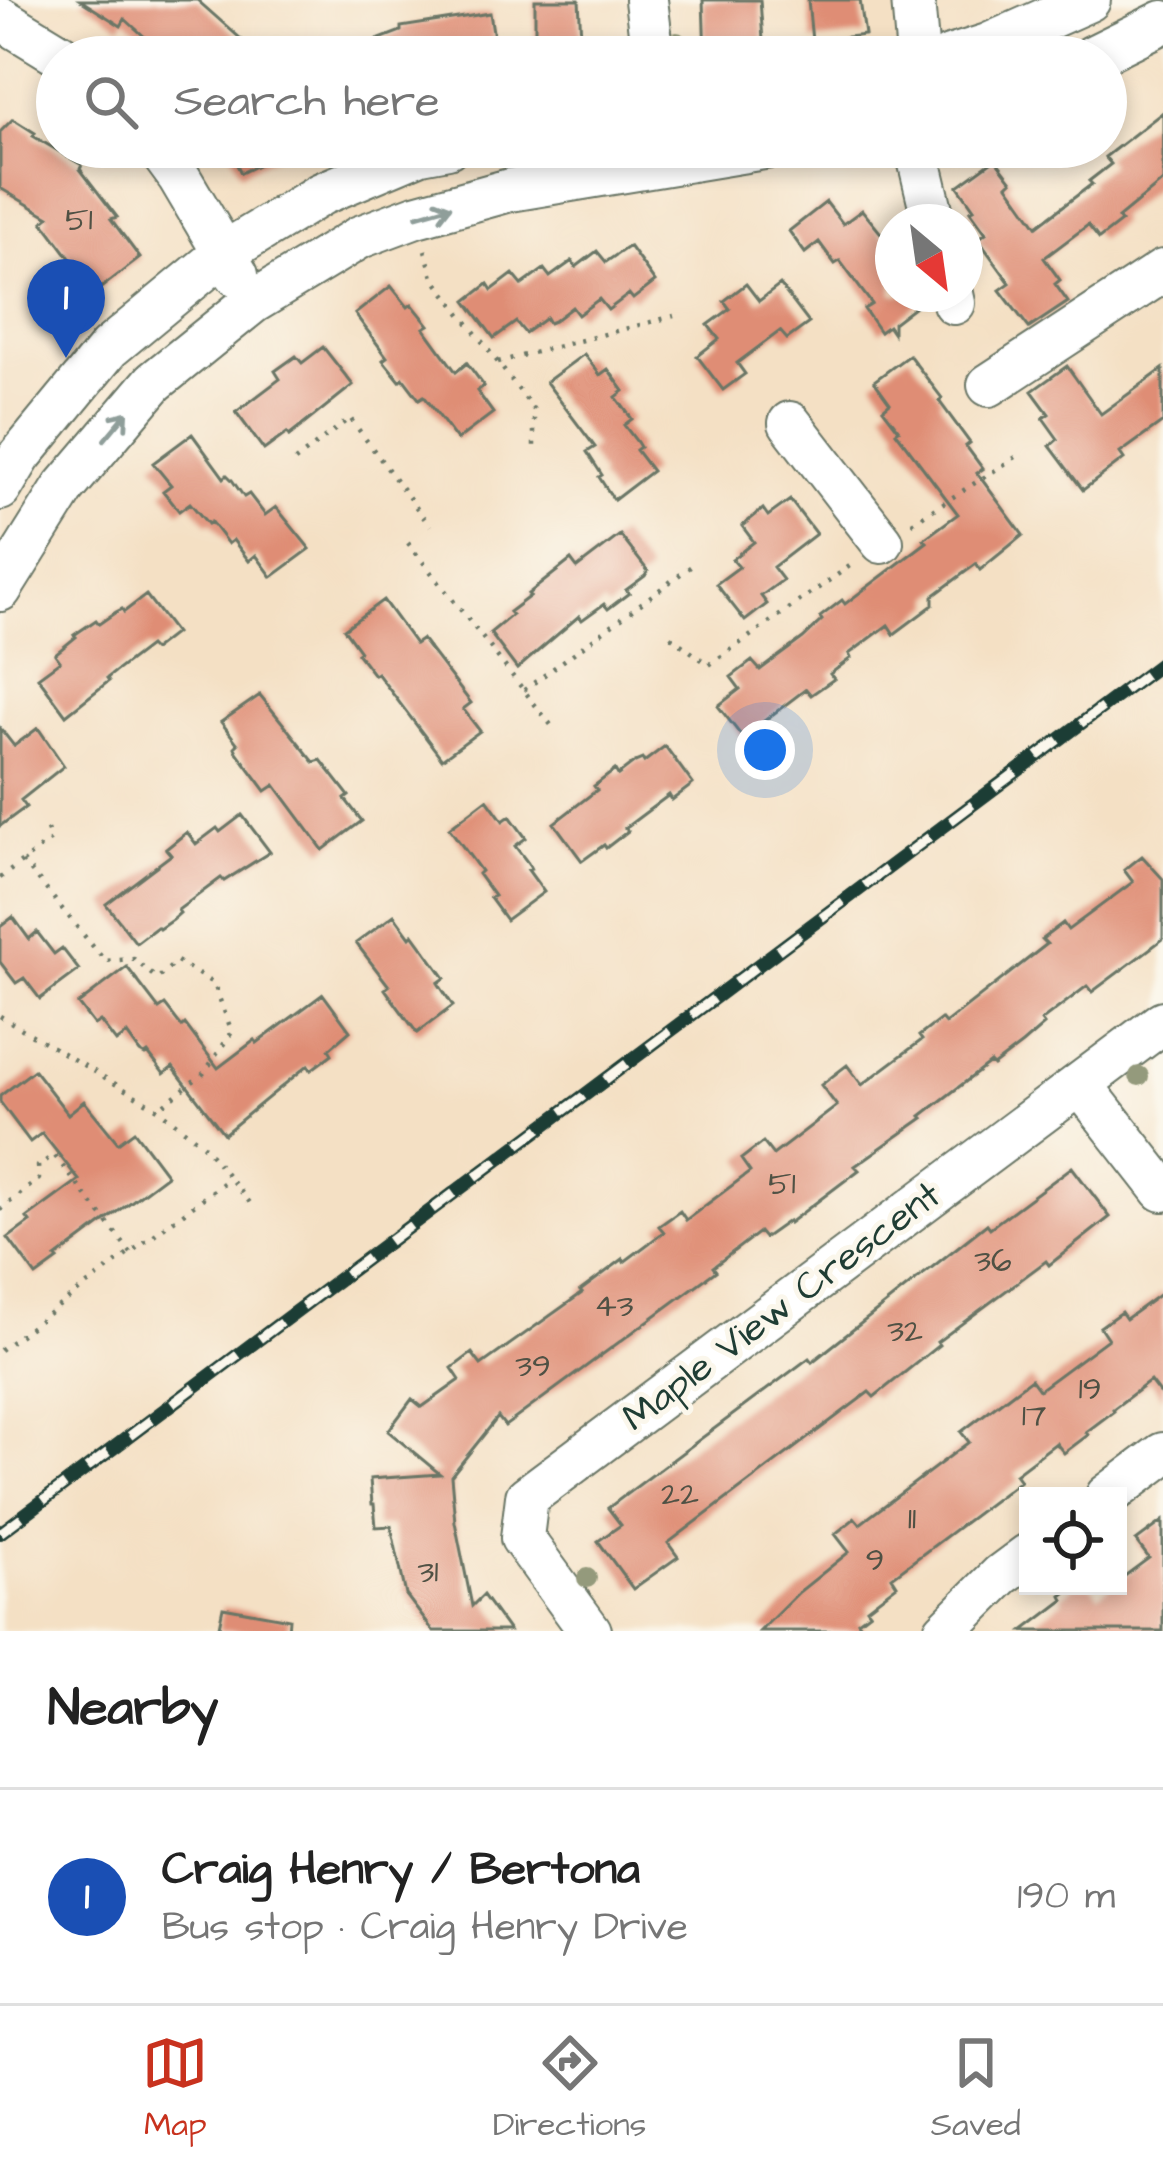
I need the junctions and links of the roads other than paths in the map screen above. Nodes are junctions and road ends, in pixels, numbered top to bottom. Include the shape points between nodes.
1 (646, 0) edge
2 (913, 0) edge
3 (1089, 0) edge
4 (0, 18) edge
5 (1163, 22) edge
6 (650, 36) edge
7 (916, 36) edge
8 (1008, 36) edge
9 (36, 40) edge
10 (1127, 40) edge
11 (172, 168) edge
12 (383, 168) edge
13 (606, 168) edge
14 (921, 168) edge
15 (930, 204) edge
16 (224, 253) junction
17 (1163, 272) edge
18 (253, 302) junction
19 (989, 385) dead end
20 (790, 423) dead end
21 (10, 472) edge
22 (64, 488) junction
23 (882, 542) road end
24 (0, 590) edge
25 (1163, 1022) edge
26 (1081, 1085) junction
27 (1163, 1190) edge
28 (1163, 1454) edge
29 (1119, 1487) edge
30 (1019, 1562) edge
31 (590, 1631) edge
32 (945, 1631) edge

1 - 6 street
2 - 7 street
3 - 8 street
4 - 9 street
5 - 10 street
11 - 16 street
12 - 16 street via 321,194
18 -> 13 street via 360,237
14 - 15 street
16 - 18 street
16 - 21 street via 109,348
17 - 19 street
22 -> 18 street via 154,382
20 - 23 street
21 - 22 street
22 - 24 street
25 - 26 street, Maple View Crescent
26 - 27 street
26 - 31 street, Maple View Crescent via 527,1497 522,1538
28 - 29 street
30 - 32 street

